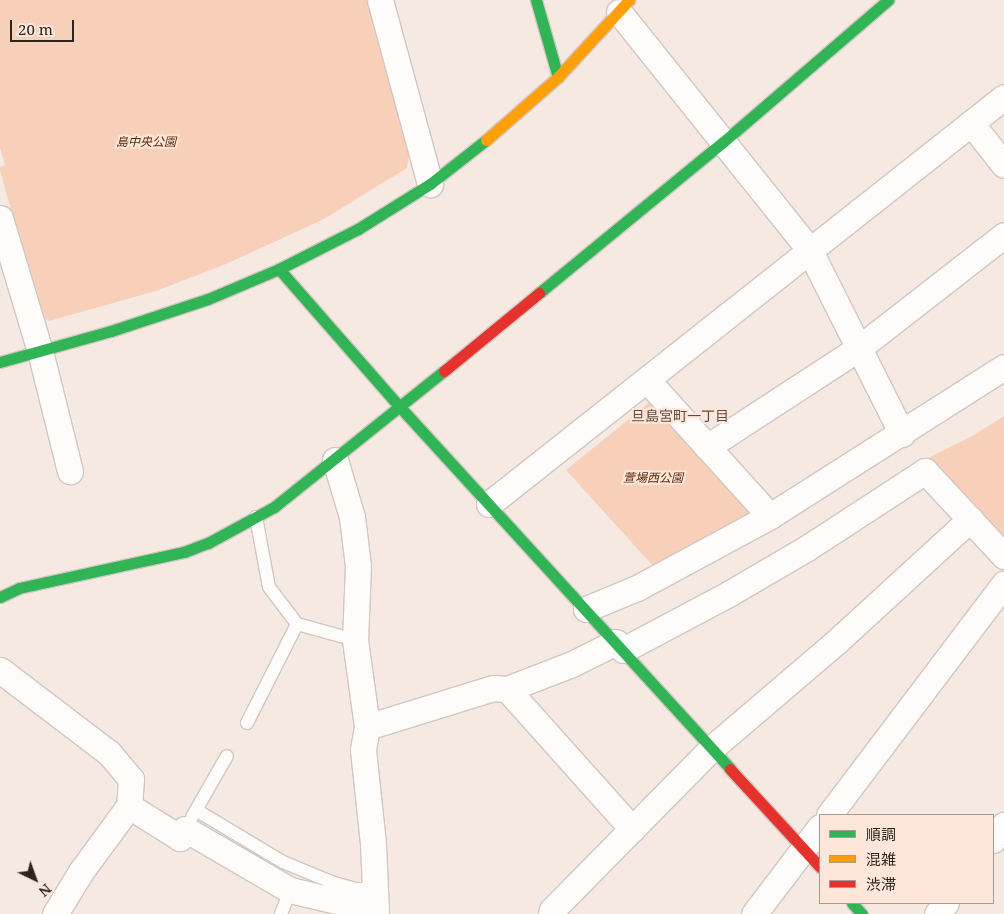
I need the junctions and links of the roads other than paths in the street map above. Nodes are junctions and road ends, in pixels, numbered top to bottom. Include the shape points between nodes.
1 (380, 0) edge
2 (536, 0) edge
3 (888, 0) edge
4 (624, 6) edge
5 (558, 78) junction
6 (1004, 97) edge
7 (971, 123) junction
8 (723, 142) junction
9 (1004, 165) edge
10 (430, 184) junction
11 (0, 218) edge
12 (1004, 234) edge
13 (809, 249) junction
14 (279, 270) junction
15 (859, 348) junction
16 (40, 351) junction
17 (0, 362) edge
18 (1004, 367) edge
19 (646, 380) junction
20 (400, 407) junction
21 (902, 434) junction
22 (707, 447) junction
23 (335, 460) junction
24 (70, 471) dead end
25 (489, 504) junction
26 (770, 516) junction
27 (256, 517) junction
28 (970, 519) junction
29 (1004, 556) edge
30 (1004, 584) edge
31 (0, 597) edge
32 (586, 609) junction
33 (297, 624) junction
34 (355, 640) junction
35 (620, 646) junction
36 (0, 670) edge
37 (507, 689) junction
38 (247, 724) dead end
39 (366, 727) junction
40 (712, 748) junction
41 (227, 756) dead end
42 (129, 806) junction
43 (830, 814) edge
44 (190, 820) junction
45 (1004, 825) edge
46 (632, 829) junction
47 (819, 831) edge
48 (994, 839) edge
49 (812, 858) edge
50 (290, 890) junction
51 (376, 903) edge
52 (853, 904) edge
53 (945, 904) edge
54 (60, 912) edge
55 (281, 914) edge
56 (551, 914) edge
57 (754, 914) edge
58 (862, 914) edge
59 (937, 914) edge

1 - 10 street
2 - 5 street
3 - 8 street
4 - 5 street
4 - 8 street
5 - 10 street via 505,126
6 - 7 street
7 - 9 street
7 - 13 street
8 - 13 street
8 - 20 street
10 - 14 street via 358,229
11 - 16 street
12 - 15 street
13 - 15 street
13 - 19 street
14 - 16 street via 208,299
14 - 20 street
15 - 21 street
15 - 22 street
16 - 17 street
16 - 24 street
18 - 21 street
19 - 22 street
19 - 25 street
20 - 23 street
20 - 25 street
21 - 26 street
22 - 26 street
23 - 27 street
23 - 34 street via 352,517 358,566
25 - 32 street
26 - 32 street via 637,588
27 - 31 street via 208,544 184,552 19,588
27 - 33 lane via 269,587
28 - 29 street
28 - 35 street via 926,471 730,593
28 - 40 street via 836,642
30 - 43 street
32 - 35 street
33 - 34 lane
33 - 38 lane
34 - 39 street
35 - 37 street
35 - 40 street
36 - 42 street via 109,753 131,779
37 - 39 street via 493,688
37 - 46 street
39 - 51 street via 363,750
40 - 46 street
40 - 49 street
41 - 44 lane
42 - 44 street via 180,838
42 - 54 street via 80,873
44 - 50 street
44 - 51 lane via 283,862 357,889
45 - 48 street
46 - 56 street
47 - 49 street
49 - 57 street
50 - 51 street via 345,903
50 - 55 lane
52 - 58 street
53 - 59 street

